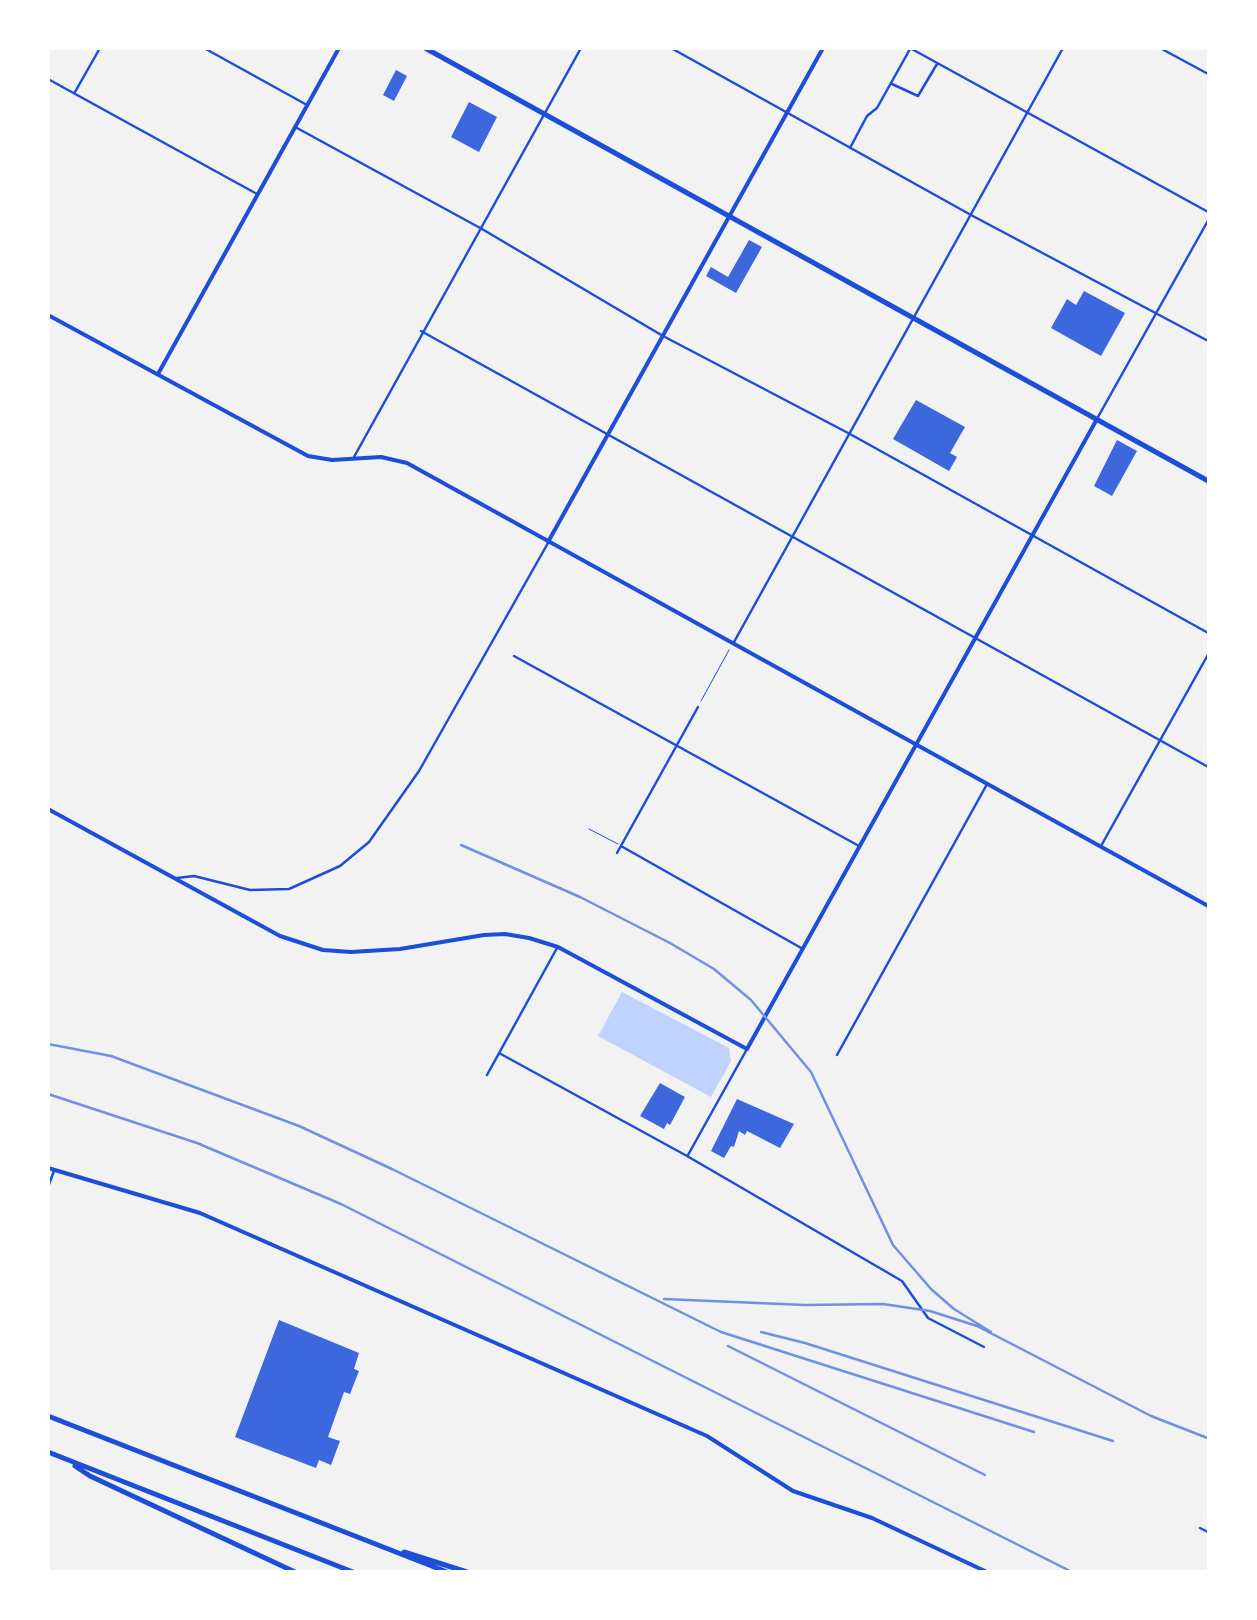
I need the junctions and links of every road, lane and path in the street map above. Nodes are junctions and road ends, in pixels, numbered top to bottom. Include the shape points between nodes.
1 (100, 48) edge
2 (204, 48) edge
3 (339, 48) edge
4 (425, 48) edge
5 (581, 48) edge
6 (671, 48) edge
7 (824, 48) edge
8 (910, 48) edge
9 (1063, 48) edge
10 (1160, 48) edge
11 (938, 63) junction
12 (1210, 75) edge
13 (48, 79) edge
14 (891, 84) junction
15 (74, 93) junction
16 (308, 106) junction
17 (1027, 112) junction
18 (787, 113) junction
19 (544, 114) junction
20 (296, 127) junction
21 (850, 148) junction
22 (258, 195) junction
23 (970, 215) junction
24 (1210, 215) edge
25 (730, 216) junction
26 (482, 229) junction
27 (1156, 312) junction
28 (48, 316) edge
29 (914, 318) junction
30 (422, 331) junction
31 (663, 336) junction
32 (1210, 342) edge
33 (158, 374) junction
34 (1097, 419) junction
35 (850, 434) junction
36 (608, 435) junction
37 (354, 458) junction
38 (1207, 483) edge
39 (793, 536) junction
40 (1034, 536) junction
41 (548, 542) junction
42 (1210, 634) edge
43 (977, 638) junction
44 (733, 643) junction
45 (1210, 652) edge
46 (514, 656) dead end
47 (698, 707) joint
48 (1160, 741) junction
49 (677, 746) junction
50 (918, 746) junction
51 (1210, 768) edge
52 (986, 785) junction
53 (48, 810) edge
54 (590, 828) dead end
55 (621, 846) junction
56 (1101, 846) junction
57 (860, 847) junction
58 (617, 853) dead end
59 (173, 879) junction
60 (1210, 906) edge
61 (558, 947) junction
62 (804, 950) junction
63 (747, 1049) junction
64 (499, 1053) junction
65 (837, 1054) dead end
66 (487, 1075) dead end
67 (687, 1156) junction
68 (51, 1169) edge
69 (48, 1187) edge
70 (984, 1347) dead end
71 (48, 1416) edge
72 (48, 1452) edge
73 (64, 1459) junction
74 (1200, 1528) dead end
75 (1210, 1533) edge
76 (358, 1538) junction
77 (295, 1572) edge
78 (353, 1572) edge
79 (447, 1572) edge
80 (468, 1572) edge
81 (988, 1572) edge

1 - 15 street
2 - 16 street
3 - 16 street
4 - 19 main road
5 - 19 street
6 - 18 street
7 - 18 street
8 - 11 street
8 - 14 street
9 - 17 street
10 - 12 street
11 - 14 street via 918,96
11 - 17 street
13 - 15 street
14 - 21 street
15 - 22 street
16 - 20 street
17 - 23 street
17 - 24 street
18 - 21 street
18 - 25 street
19 - 25 main road
19 - 26 street
20 - 22 street
20 - 26 street
21 - 23 street
22 - 33 street
23 - 27 street
23 - 29 street
24 - 27 street
25 - 29 main road
25 - 31 street
26 - 30 street
26 - 31 street
27 - 32 street
27 - 34 street
28 - 33 street
29 - 34 main road
29 - 35 street
30 - 36 street
30 - 37 street
31 - 35 street
31 - 36 street
33 - 37 street via 308,456
34 - 38 main road
34 - 40 street
35 - 39 street
35 - 40 street
36 - 39 street
36 - 41 street
37 - 41 street via 381,456 407,464
39 - 43 street
39 - 44 street
40 - 42 street
40 - 43 street
41 - 44 street
41 - 59 street via 420,771 370,842 340,866 289,889
43 - 48 street
43 - 50 street
44 - 47 path
44 - 50 street
45 - 48 street
46 - 49 street
47 - 49 street
48 - 51 street
48 - 56 street
49 - 55 street
49 - 57 street
50 - 52 street
50 - 57 street
52 - 56 street
52 - 65 street
53 - 59 street
54 - 55 lane
55 - 58 street
55 - 62 street
56 - 60 street
57 - 62 street
59 - 61 street via 280,936 323,950 505,934
61 - 63 street
61 - 64 street
62 - 63 street
63 - 67 street
64 - 66 street
64 - 67 street
67 - 70 street via 902,1281 928,1318
68 - 69 street
68 - 81 street via 200,1213 690,1428 793,1491 872,1518
71 - 76 main road
72 - 73 main road
73 - 77 main road
73 - 78 main road
74 - 75 street
76 - 79 main road
76 - 80 main road

